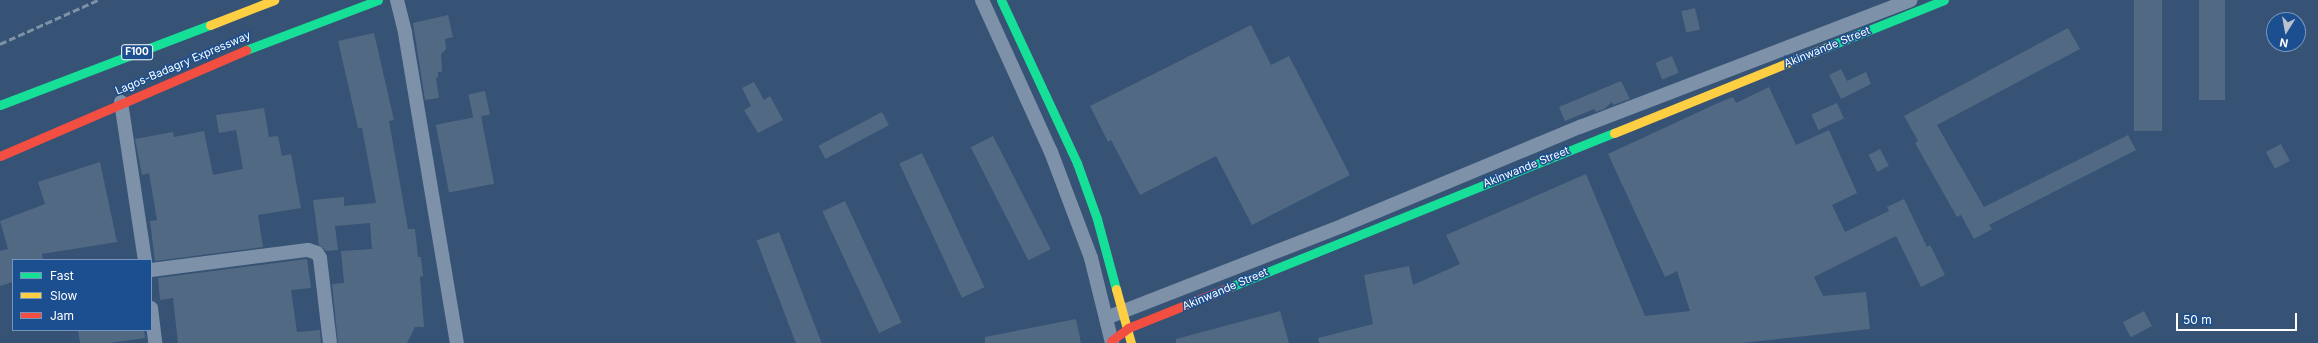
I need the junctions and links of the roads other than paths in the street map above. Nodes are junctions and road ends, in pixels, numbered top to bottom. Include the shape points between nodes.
1 (274, 0) edge
2 (378, 0) edge
3 (397, 0) edge
4 (982, 0) edge
5 (1001, 0) edge
6 (1910, 0) edge
7 (1944, 0) edge
8 (121, 102) junction
9 (0, 105) edge
10 (0, 156) edge
11 (145, 259) edge
12 (152, 270) edge
13 (1124, 312) junction
14 (152, 317) edge
15 (1106, 318) junction
16 (1128, 328) junction
17 (1111, 342) edge
18 (155, 343) edge
19 (330, 343) edge
20 (457, 343) edge
21 (1131, 343) edge

1 - 9 main road, F100
2 - 8 main road, Lagos-Badagry Expressway via 248,49
3 - 20 street via 405,33
4 - 15 street via 1051,152 1091,258
5 - 13 main road via 1077,163
6 - 13 street, Akinwande Street via 1580,127 1344,225
7 - 16 main road, Akinwande Street
8 - 10 main road, Lagos-Badagry Expressway
8 - 11 street
12 - 19 street via 308,250 317,253 320,258
13 - 15 street, Akinwande Street
13 - 16 main road
14 - 18 street
15 - 17 street
16 - 17 main road, Akinwande Street
16 - 21 main road

